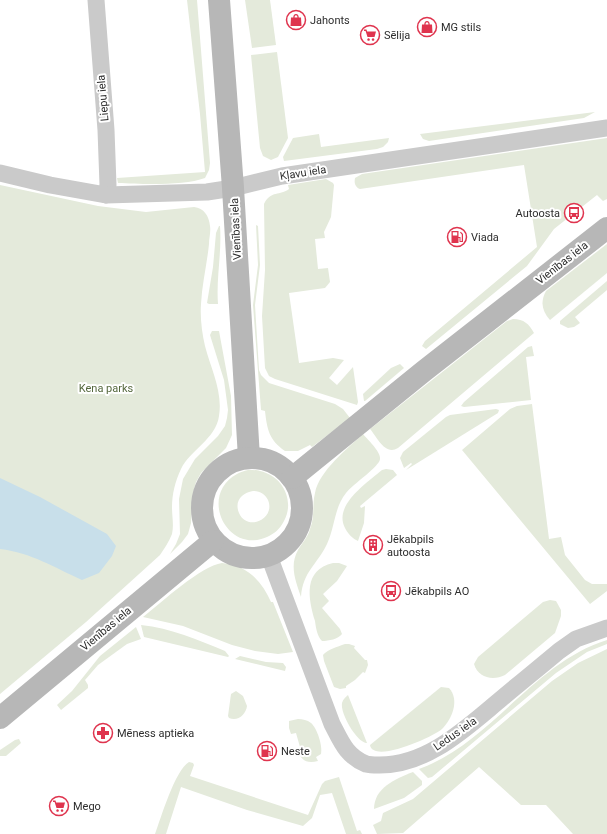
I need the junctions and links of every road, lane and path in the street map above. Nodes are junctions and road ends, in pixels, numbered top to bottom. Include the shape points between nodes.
1 (96, 0) edge
2 (219, 0) edge
3 (607, 128) edge
4 (0, 173) edge
5 (233, 188) junction
6 (106, 195) junction
7 (607, 228) edge
8 (249, 458) junction
9 (292, 478) junction
10 (213, 541) junction
11 (269, 556) junction
12 (607, 628) edge
13 (0, 718) edge

1 - 6 street, Liepu iela via 106,130
2 - 5 main road, Vienības iela
3 - 5 street, Kļavu iela via 289,175
4 - 6 street, Kļavu iela
5 - 6 street, Kļavu iela via 207,192
5 - 8 main road, Vienības iela
7 - 9 main road, Vienības iela
8 - 9 main road via 265,460 281,467
8 - 10 main road via 231,462 216,473 205,488 201,507 204,525
9 - 11 main road via 300,495 302,514 296,532 289,541
10 - 11 main road via 233,555 245,558
10 - 13 main road, Vienības iela
11 - 12 street, Ledus iela via 332,724 351,756 368,765 389,765 408,761 450,740 559,651 576,639

